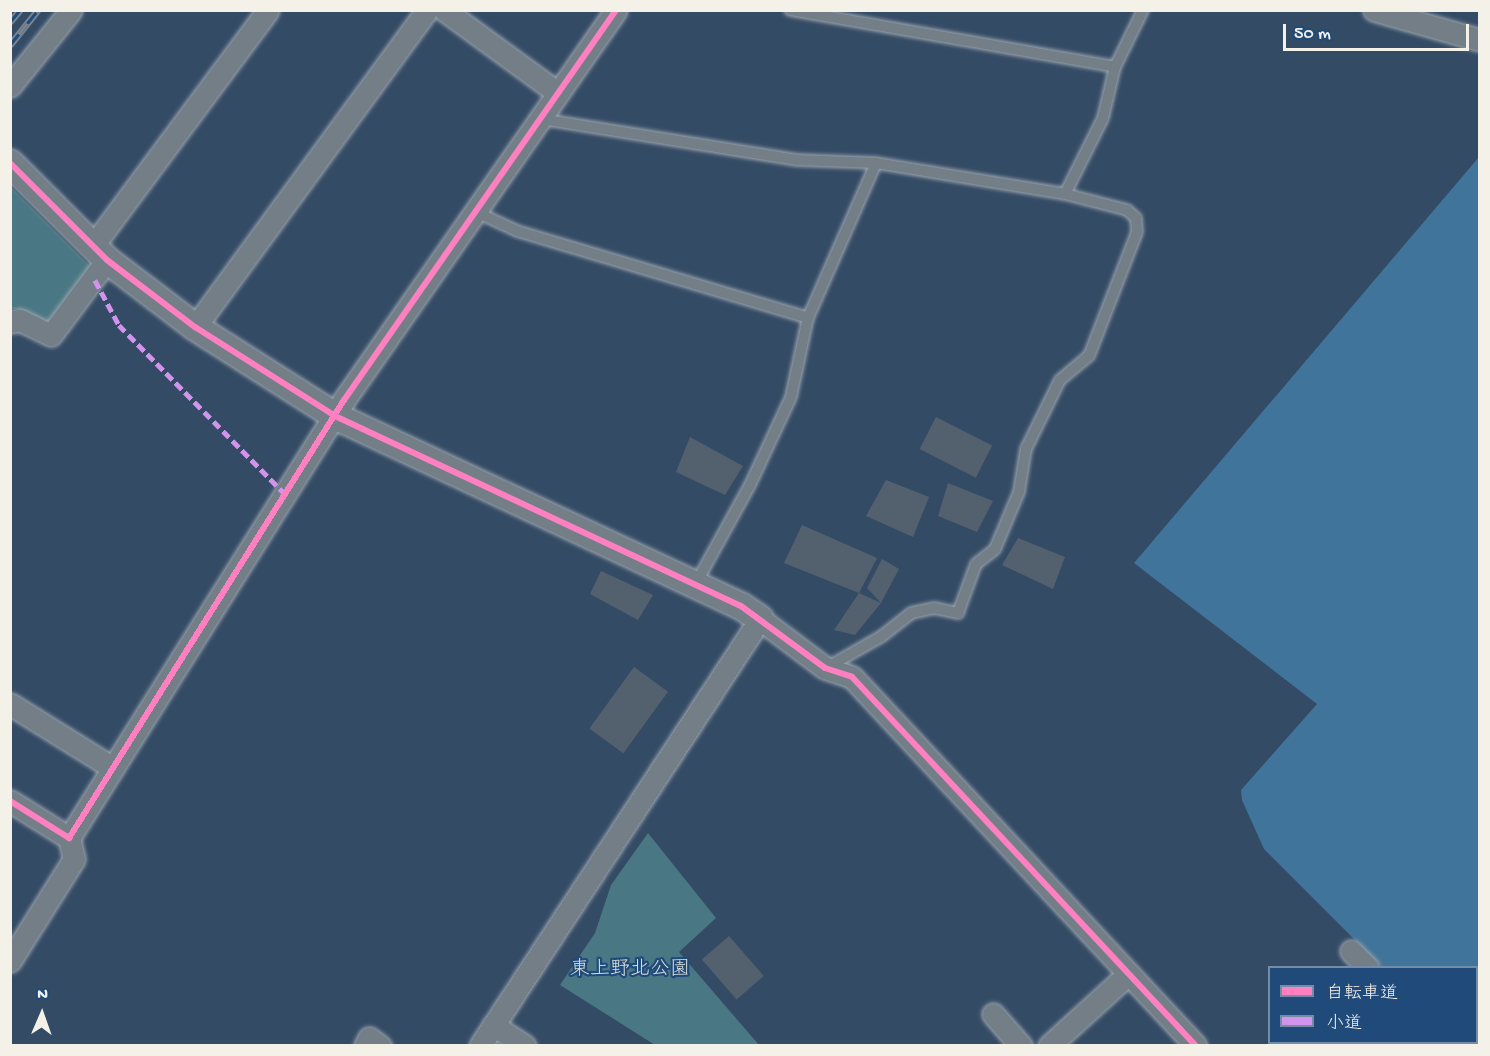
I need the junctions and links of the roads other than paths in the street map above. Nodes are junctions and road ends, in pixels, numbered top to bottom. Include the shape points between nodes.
1 (71, 10) edge
2 (268, 10) edge
3 (427, 10) edge
4 (444, 10) edge
5 (616, 10) edge
6 (790, 10) edge
7 (1143, 10) edge
8 (1374, 10) edge
9 (1479, 40) edge
10 (1114, 68) junction
11 (10, 87) edge
12 (558, 93) junction
13 (540, 118) junction
14 (10, 163) edge
15 (876, 163) junction
16 (1065, 194) junction
17 (474, 211) junction
18 (100, 254) junction
19 (807, 318) junction
20 (10, 322) edge
21 (195, 327) junction
22 (335, 416) junction
23 (695, 585) junction
24 (760, 619) junction
25 (825, 668) junction
26 (10, 704) edge
27 (113, 768) junction
28 (10, 801) edge
29 (69, 838) junction
30 (1351, 951) dead end
31 (10, 962) edge
32 (1366, 966) edge
33 (1128, 974) junction
34 (993, 1014) dead end
35 (493, 1025) junction
36 (365, 1046) edge
37 (380, 1046) edge
38 (480, 1046) edge
39 (525, 1046) edge
40 (1021, 1046) edge
41 (1049, 1046) edge
42 (1196, 1046) edge

1 - 11 street
2 - 18 street
3 - 21 street
4 - 12 street
5 - 12 street
6 - 10 lane
7 - 10 lane
8 - 9 street
10 - 16 lane via 1103,117
12 - 13 street
13 - 15 lane via 797,160
13 - 17 street
14 - 18 street
15 - 16 lane
15 - 19 lane
16 - 25 lane via 1127,210 1136,218 1137,232 1089,356 1060,380 1026,449 1019,492 995,549 976,564 958,613 934,608 910,613 882,636
17 - 19 lane via 517,231
17 - 22 street
18 - 20 street via 51,335 20,320
18 - 21 street
19 - 23 lane via 791,397 750,485
21 - 22 street
22 - 23 street
22 - 27 street
23 - 24 street
24 - 25 street
24 - 35 street
25 - 33 street via 852,677
26 - 27 street
27 - 29 street
28 - 29 street
29 - 31 street via 74,859
30 - 32 street
33 - 41 street
33 - 42 street
34 - 40 street
35 - 38 street
35 - 39 street
36 - 37 street via 369,1038

